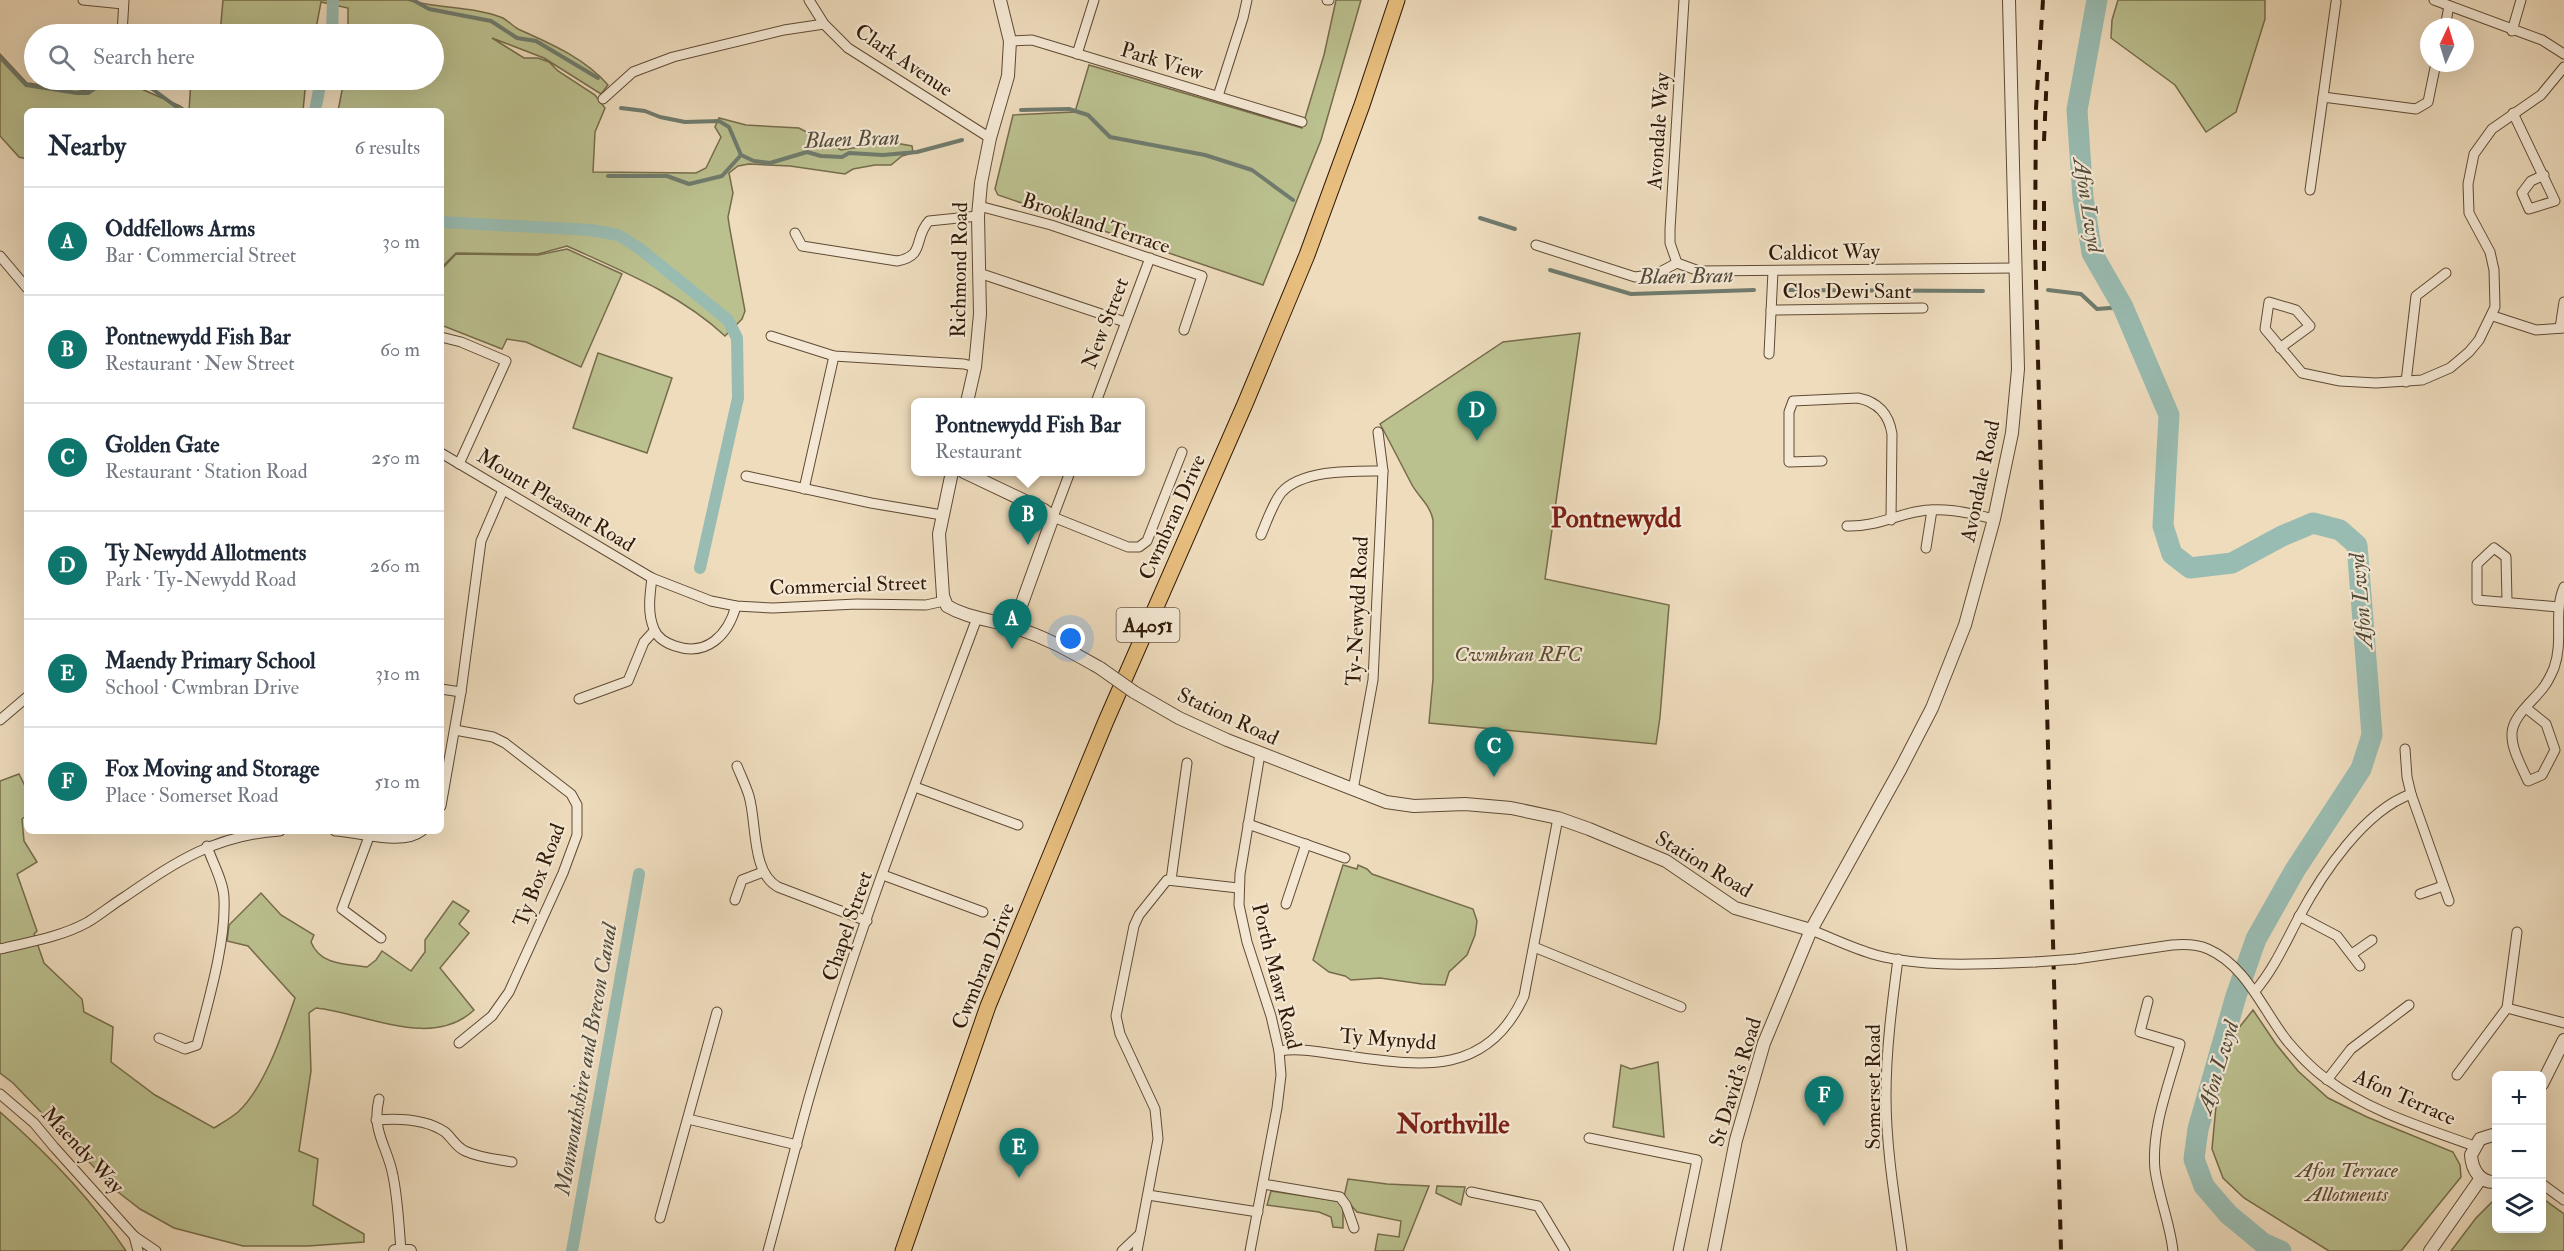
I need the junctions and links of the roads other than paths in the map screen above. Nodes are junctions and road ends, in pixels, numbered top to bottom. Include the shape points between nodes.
1 (83, 0) edge
2 (809, 0) edge
3 (1000, 0) edge
4 (1094, 0) edge
5 (1247, 0) edge
6 (1397, 0) edge
7 (1684, 0) edge
8 (2008, 0) edge
9 (2434, 0) edge
10 (2521, 0) edge
11 (124, 2) edge
12 (2336, 2) dead end
13 (2449, 6) junction
14 (2447, 18) edge
15 (123, 24) edge
16 (824, 24) junction
17 (2512, 31) junction
18 (1010, 41) junction
19 (1077, 54) junction
20 (2564, 54) edge
21 (2564, 67) edge
22 (2434, 72) edge
23 (1218, 96) junction
24 (2323, 97) junction
25 (603, 99) dead end
26 (2513, 113) junction
27 (1302, 122) dead end
28 (990, 138) junction
29 (2544, 175) dead end
30 (2310, 190) dead end
31 (978, 211) junction
32 (795, 233) dead end
33 (1536, 245) dead end
34 (0, 256) edge
35 (1150, 258) junction
36 (1677, 263) junction
37 (2015, 268) junction
38 (1773, 271) junction
39 (980, 273) junction
40 (2446, 273) dead end
41 (24, 284) edge
42 (2564, 302) edge
43 (1923, 308) dead end
44 (1771, 309) junction
45 (2493, 316) junction
46 (1125, 322) junction
47 (2562, 328) edge
48 (1184, 330) dead end
49 (771, 336) dead end
50 (444, 338) edge
51 (2280, 348) junction
52 (1769, 354) dead end
53 (834, 356) junction
54 (975, 367) junction
55 (2406, 382) junction
56 (969, 398) edge
57 (1096, 398) edge
58 (1378, 432) dead end
59 (1182, 452) dead end
60 (444, 455) edge
61 (1822, 461) dead end
62 (459, 464) junction
63 (1383, 471) junction
64 (746, 476) dead end
65 (951, 476) edge
66 (975, 476) edge
67 (1068, 476) edge
68 (804, 489) junction
69 (503, 490) junction
70 (1932, 510) junction
71 (942, 514) junction
72 (1053, 518) junction
73 (1994, 519) junction
74 (1891, 520) junction
75 (1847, 526) dead end
76 (1261, 535) dead end
77 (1926, 548) dead end
78 (652, 578) junction
79 (2564, 587) edge
80 (944, 601) junction
81 (2507, 602) junction
82 (736, 606) junction
83 (2559, 607) junction
84 (977, 618) junction
85 (1010, 625) junction
86 (654, 631) junction
87 (444, 689) edge
88 (461, 692) junction
89 (1134, 692) joint
90 (579, 699) dead end
91 (24, 700) edge
92 (2526, 708) junction
93 (0, 720) edge
94 (455, 730) junction
95 (2405, 749) dead end
96 (1260, 754) junction
97 (1186, 763) dead end
98 (737, 766) dead end
99 (915, 787) junction
100 (444, 790) edge
101 (1353, 790) junction
102 (2411, 794) junction
103 (1558, 818) junction
104 (1248, 824) junction
105 (1018, 825) dead end
106 (249, 834) edge
107 (370, 834) joint
108 (418, 834) edge
109 (1306, 844) junction
110 (207, 846) junction
111 (1345, 858) dead end
112 (763, 872) junction
113 (884, 875) junction
114 (1170, 880) junction
115 (2444, 886) junction
116 (1238, 888) junction
117 (2420, 894) dead end
118 (735, 900) dead end
119 (2449, 901) dead end
120 (1286, 904) dead end
121 (983, 912) dead end
122 (2299, 916) junction
123 (867, 921) junction
124 (1811, 930) junction
125 (2517, 932) dead end
126 (381, 938) dead end
127 (2372, 940) dead end
128 (1534, 947) junction
129 (0, 949) edge
130 (2352, 954) junction
131 (1898, 959) junction
132 (2360, 966) dead end
133 (2233, 967) joint
134 (2252, 988) junction
135 (2148, 1000) dead end
136 (2409, 1005) dead end
137 (1681, 1007) dead end
138 (2507, 1008) junction
139 (717, 1012) dead end
140 (2564, 1023) edge
141 (159, 1038) dead end
142 (2564, 1040) edge
143 (459, 1043) dead end
144 (1279, 1051) junction
145 (2546, 1074) edge
146 (2457, 1075) dead end
147 (2327, 1080) junction
148 (0, 1094) edge
149 (379, 1099) dead end
150 (688, 1119) junction
151 (376, 1120) junction
152 (2492, 1135) edge
153 (1589, 1138) dead end
154 (797, 1145) junction
155 (2474, 1146) junction
156 (512, 1162) dead end
157 (2481, 1179) junction
158 (2492, 1181) edge
159 (1263, 1184) junction
160 (2546, 1187) edge
161 (1471, 1192) dead end
162 (1148, 1195) junction
163 (2564, 1200) edge
164 (1258, 1212) junction
165 (660, 1218) dead end
166 (1354, 1228) dead end
167 (1140, 1234) junction
168 (134, 1236) junction
169 (138, 1251) edge
170 (156, 1251) edge
171 (395, 1251) edge
172 (401, 1251) edge
173 (410, 1251) edge
174 (768, 1251) edge
175 (903, 1251) edge
176 (1122, 1251) edge
177 (1137, 1251) edge
178 (1250, 1251) edge
179 (1565, 1251) edge
180 (1678, 1251) edge
181 (1714, 1251) edge
182 (1902, 1251) edge
183 (2173, 1251) edge
184 (2430, 1251) edge

1 - 11 street
2 - 16 street, Clark Avenue
3 - 18 street, Richmond Road
4 - 19 street
5 - 23 street
6 - 175 main road, Cwmbran Drive / A4051 via 1307,255 988,1006
7 - 36 street, Avondale Way via 1670,229 1672,256
8 - 37 street, Avondale Road
9 - 13 street
10 - 17 street
11 - 15 street
12 - 24 street
13 - 14 street
13 - 17 street
16 - 25 street via 673,57 633,72
16 - 28 street, Clark Avenue via 848,48
17 - 20 street via 2542,40
18 - 19 street, Park View via 1032,40
18 - 28 street, Richmond Road via 1008,76
19 - 23 street, Park View
21 - 26 street via 2541,95
22 - 24 street via 2428,102 2416,109
23 - 27 street, Park View
24 - 30 street
26 - 29 street
26 - 45 street via 2481,140 2468,184 2469,213 2490,252 2494,270
28 - 31 street, Richmond Road
31 - 32 street via 929,221 915,254 897,261 802,246
31 - 35 street, Brookland Terrace via 1051,225
31 - 39 street, Richmond Road
33 - 36 street via 1635,277 1656,274
34 - 41 street
35 - 46 street, New Street
35 - 48 street, Brookland Terrace via 1202,276
36 - 38 street, Caldicot Way via 1699,272
37 - 38 street, Caldicot Way
37 - 73 street, Avondale Road via 2016,398
38 - 44 street
39 - 46 street
39 - 54 street, Richmond Road
40 - 55 street via 2416,296
42 - 47 street
43 - 44 street, Clos Dewi Sant
44 - 52 street
45 - 47 street via 2536,330
45 - 55 street via 2479,340 2451,368
46 - 57 street, New Street
49 - 53 street
50 - 62 street via 506,361
51 - 51 street via 2310,327 2296,310 2269,302 2265,329
51 - 55 street via 2302,373 2364,382
53 - 54 street
53 - 68 street
54 - 56 street, Richmond Road
58 - 63 street, Ty-Newydd Road
59 - 72 street via 1144,545 1128,547
60 - 62 street, Mount Pleasant Road
61 - 74 street via 1790,462 1789,412 1793,401 1858,398 1882,409 1892,434
62 - 69 street, Mount Pleasant Road
63 - 76 street via 1334,472 1293,484 1279,496
63 - 101 street, Ty-Newydd Road via 1373,680
64 - 68 street
65 - 71 street
66 - 72 street
67 - 72 street
68 - 71 street
69 - 78 street, Mount Pleasant Road
69 - 88 street via 481,542
70 - 73 street
70 - 74 street
70 - 77 street
71 - 80 street via 939,534
72 - 85 street via 1022,606
73 - 124 street, Avondale Road via 1965,625 1932,708
74 - 75 street
78 - 82 street, Commercial Street via 696,596
78 - 86 street via 649,605
79 - 83 street
80 - 82 street, Commercial Street via 915,605
80 - 84 street, Commercial Street via 952,609
81 - 81 street via 2477,600 2477,564 2494,548 2506,557
81 - 83 street
82 - 86 street via 730,625 703,648 671,644
83 - 92 street via 2561,640 2555,666
84 - 85 street, Commercial Street
84 - 99 street, Chapel Street
85 - 89 street, Commercial Street, bridge via 1064,646
86 - 90 street via 646,638 628,681
87 - 88 street
88 - 94 street
89 - 96 street, Station Road via 1179,718
91 - 93 street
92 - 92 street via 2512,734 2528,781 2542,775 2555,750 2546,724
94 - 100 street
94 - 143 street, Ty Box Road via 505,743 571,794 579,820 563,873 509,992 492,1016
95 - 102 street
96 - 101 street, Station Road
96 - 104 street, Porth Mawr Road
97 - 114 street
98 - 112 street via 749,797
99 - 105 street
99 - 113 street, Chapel Street
101 - 103 street, Station Road via 1399,804 1495,806
102 - 115 street
102 - 122 street via 2387,804 2357,835
103 - 124 street, Station Road via 1666,861 1735,908
103 - 128 street, Ty Mynydd
104 - 109 street
104 - 116 street, Porth Mawr Road
106 - 110 street
107 - 108 street via 396,839
107 - 126 street via 342,909
109 - 111 street
109 - 120 street
110 - 129 street via 182,858 87,923 45,939
110 - 141 street via 224,897 222,928 197,1045 185,1049
112 - 118 street via 742,880
112 - 123 street via 778,887
113 - 121 street
113 - 123 street, Chapel Street
114 - 116 street
114 - 162 street via 1161,886 1134,926 1116,1016 1158,1123
115 - 117 street
115 - 119 street
116 - 144 street, Porth Mawr Road via 1241,918
122 - 130 street via 2337,936
122 - 134 street via 2271,971
123 - 154 street, Chapel Street
124 - 131 street, Station Road via 1857,949
124 - 181 street, St David's Road via 1764,1043 1736,1140
125 - 138 street
127 - 130 street
128 - 137 street
128 - 144 street, Ty Mynydd via 1524,996 1512,1020 1492,1041 1467,1055 1423,1064 1307,1050
130 - 132 street
131 - 133 street, Station Road, bridge via 2035,962 2188,944 2208,949
131 - 182 street, Somerset Road via 1886,1097
133 - 134 street, Afon Terrace
134 - 147 street, Afon Terrace via 2288,1041
135 - 183 street via 2140,1032 2180,1044 2155,1142 2155,1170
136 - 147 street via 2351,1049
138 - 140 street
138 - 146 street
139 - 150 street
142 - 145 street
144 - 159 street, Porth Mawr Road via 1281,1085
147 - 155 street, Afon Terrace via 2376,1108
148 - 168 street, Maendy Way via 47,1136
149 - 151 street
150 - 154 street
150 - 165 street
151 - 156 street via 426,1123 448,1135 463,1150
151 - 172 street via 393,1175
152 - 155 street
153 - 180 street via 1697,1160
154 - 174 street, Chapel Street
155 - 157 street via 2471,1164
157 - 158 street
157 - 184 street
159 - 164 street, Porth Mawr Road
159 - 166 street via 1340,1197
160 - 163 street
161 - 179 street via 1538,1206
162 - 164 street
162 - 167 street
164 - 178 street, Porth Mawr Road
167 - 176 street
167 - 177 street
168 - 169 street, Maendy Way
168 - 170 street, Maendy Way
171 - 172 street
172 - 173 street

